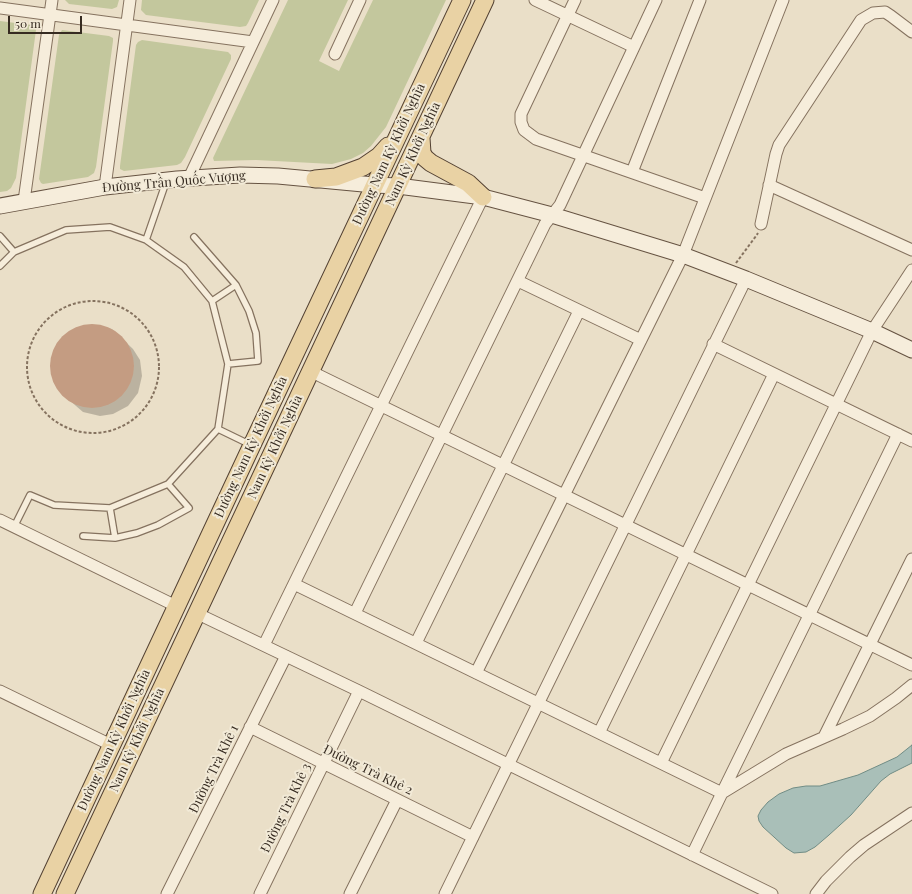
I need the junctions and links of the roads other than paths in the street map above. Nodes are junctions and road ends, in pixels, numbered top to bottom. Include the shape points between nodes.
1 (52, 0) edge
2 (130, 0) edge
3 (273, 0) edge
4 (360, 0) edge
5 (462, 0) edge
6 (485, 0) edge
7 (535, 0) edge
8 (575, 0) edge
9 (656, 0) edge
10 (700, 0) edge
11 (783, 0) edge
12 (0, 8) edge
13 (50, 14) junction
14 (568, 16) junction
15 (127, 25) junction
16 (912, 32) edge
17 (253, 42) junction
18 (634, 47) junction
19 (335, 54) dead end
20 (400, 132) junction
21 (420, 138) junction
22 (583, 155) junction
23 (632, 172) junction
24 (189, 178) junction
25 (315, 179) junction
26 (167, 180) junction
27 (374, 185) junction
28 (769, 185) junction
29 (398, 186) junction
30 (105, 187) junction
31 (483, 197) junction
32 (705, 198) junction
33 (24, 201) junction
34 (0, 206) edge
35 (552, 215) junction
36 (761, 224) road end
37 (0, 236) edge
38 (194, 237) dead end
39 (146, 240) junction
40 (912, 250) edge
41 (14, 252) junction
42 (683, 256) junction
43 (0, 266) edge
44 (912, 270) edge
45 (746, 279) junction
46 (518, 281) junction
47 (236, 285) junction
48 (212, 301) junction
49 (579, 311) junction
50 (872, 331) junction
51 (641, 340) junction
52 (714, 344) junction
53 (912, 350) edge
54 (228, 364) junction
55 (310, 371) junction
56 (774, 374) junction
57 (836, 403) junction
58 (381, 405) junction
59 (218, 429) junction
60 (898, 434) junction
61 (441, 435) junction
62 (912, 441) edge
63 (252, 445) junction
64 (503, 466) junction
65 (168, 484) junction
66 (564, 495) junction
67 (110, 508) junction
68 (0, 520) edge
69 (625, 525) junction
70 (14, 527) junction
71 (83, 536) dead end
72 (115, 538) junction
73 (686, 555) junction
74 (912, 559) edge
75 (294, 584) junction
76 (748, 584) junction
77 (176, 606) junction
78 (196, 613) junction
79 (355, 613) junction
80 (809, 614) junction
81 (416, 643) junction
82 (870, 644) junction
83 (264, 645) junction
84 (286, 656) junction
85 (912, 665) edge
86 (476, 673) junction
87 (912, 686) edge
88 (0, 691) edge
89 (359, 691) junction
90 (538, 703) junction
91 (250, 727) junction
92 (599, 733) junction
93 (824, 737) junction
94 (111, 745) junction
95 (661, 763) junction
96 (324, 764) junction
97 (508, 764) junction
98 (722, 793) junction
99 (397, 800) junction
100 (912, 813) edge
101 (473, 837) junction
102 (692, 855) junction
103 (42, 894) edge
104 (65, 894) edge
105 (168, 894) edge
106 (260, 894) edge
107 (350, 894) edge
108 (445, 894) edge
109 (772, 894) edge
110 (816, 894) edge

1 - 13 street
2 - 15 street
3 - 17 street
4 - 19 street
5 - 20 main road, Đường Nam Kỳ Khởi Nghĩa
6 - 21 main road, Nam Kỳ Khởi Nghĩa
7 - 14 street
8 - 14 street
9 - 18 street
10 - 23 street
11 - 32 street
12 - 13 street
13 - 15 street
13 - 33 street
14 - 18 street
14 - 22 street via 524,107 521,122 524,130 536,138
15 - 17 street
15 - 30 street
16 - 28 street via 885,12 873,13 861,20 783,137
17 - 24 street
18 - 22 street
20 - 25 main road via 379,156 363,167 340,176
20 - 27 main road, Đường Nam Kỳ Khởi Nghĩa
21 - 29 main road, Nam Kỳ Khởi Nghĩa
21 - 31 main road via 425,158 464,181
22 - 23 street
22 - 35 street via 560,205
23 - 32 street
24 - 25 street, Đường Trần Quốc Vượng via 259,175
24 - 26 street, Đường Trần Quốc Vượng
25 - 27 street, Đường Trần Quốc Vượng
26 - 30 street, Đường Trần Quốc Vượng
26 - 39 lane
27 - 29 street, Đường Trần Quốc Vượng
27 - 63 main road, Đường Nam Kỳ Khởi Nghĩa
28 - 36 street
28 - 40 street
29 - 31 street, Đường Trần Quốc Vượng
29 - 55 main road, Nam Kỳ Khởi Nghĩa
30 - 33 street, Đường Trần Quốc Vượng
31 - 35 street, Đường Trần Quốc Vượng
31 - 58 street
32 - 42 street
33 - 34 street, Đường Trần Quốc Vượng
35 - 42 street, Đường Trần Quốc Vượng
35 - 46 street via 545,224
37 - 41 lane
38 - 47 lane
39 - 41 lane via 110,227 66,230
39 - 48 lane via 184,267
41 - 43 lane
42 - 45 street, Đường Trần Quốc Vượng
42 - 51 street
44 - 50 street
45 - 50 street, Đường Trần Quốc Vượng
45 - 52 street
46 - 49 street
46 - 61 street
47 - 48 lane
47 - 54 lane via 256,333 258,361
48 - 54 lane
49 - 51 street
49 - 64 street
50 - 53 street, Đường Trần Quốc Vượng
50 - 57 street
51 - 66 street
52 - 56 street
52 - 69 street
54 - 59 lane
55 - 58 street
55 - 78 main road, Nam Kỳ Khởi Nghĩa
56 - 57 street
56 - 73 street
57 - 60 street
57 - 76 street
58 - 61 street
58 - 75 street
59 - 63 lane
59 - 65 lane
60 - 62 street
60 - 80 street
61 - 64 street
61 - 79 street
63 - 77 main road, Đường Nam Kỳ Khởi Nghĩa
64 - 66 street
64 - 81 street
65 - 67 lane
65 - 72 lane via 189,508 158,525
66 - 69 street
66 - 86 street
67 - 70 lane via 54,504 30,495
67 - 72 lane
68 - 70 street
69 - 73 street
69 - 90 street
70 - 77 street
71 - 72 lane
73 - 76 street
73 - 92 street
74 - 82 street
75 - 79 street
75 - 83 street
76 - 80 street
76 - 95 street
77 - 94 main road, Đường Nam Kỳ Khởi Nghĩa
78 - 83 street
78 - 104 main road, Nam Kỳ Khởi Nghĩa
79 - 81 street
80 - 82 street
80 - 98 street
81 - 86 street
82 - 85 street
82 - 93 street
83 - 84 street
84 - 89 street
84 - 91 street, Đường Trà Khê 1
86 - 90 street
87 - 93 street via 870,716
88 - 94 street
89 - 96 street, Đường Trà Khê 3
89 - 97 street
90 - 92 street
90 - 97 street
91 - 96 street, Đường Trà Khê 2
91 - 105 street, Đường Trà Khê 1
92 - 95 street
93 - 98 street via 786,754
94 - 103 main road, Đường Nam Kỳ Khởi Nghĩa
95 - 98 street
96 - 99 street, Đường Trà Khê 2
96 - 106 street, Đường Trà Khê 3
97 - 101 street
97 - 102 street
98 - 102 street
99 - 101 street, Đường Trà Khê 2
99 - 107 street
100 - 110 street via 864,845
101 - 108 street
102 - 109 street

